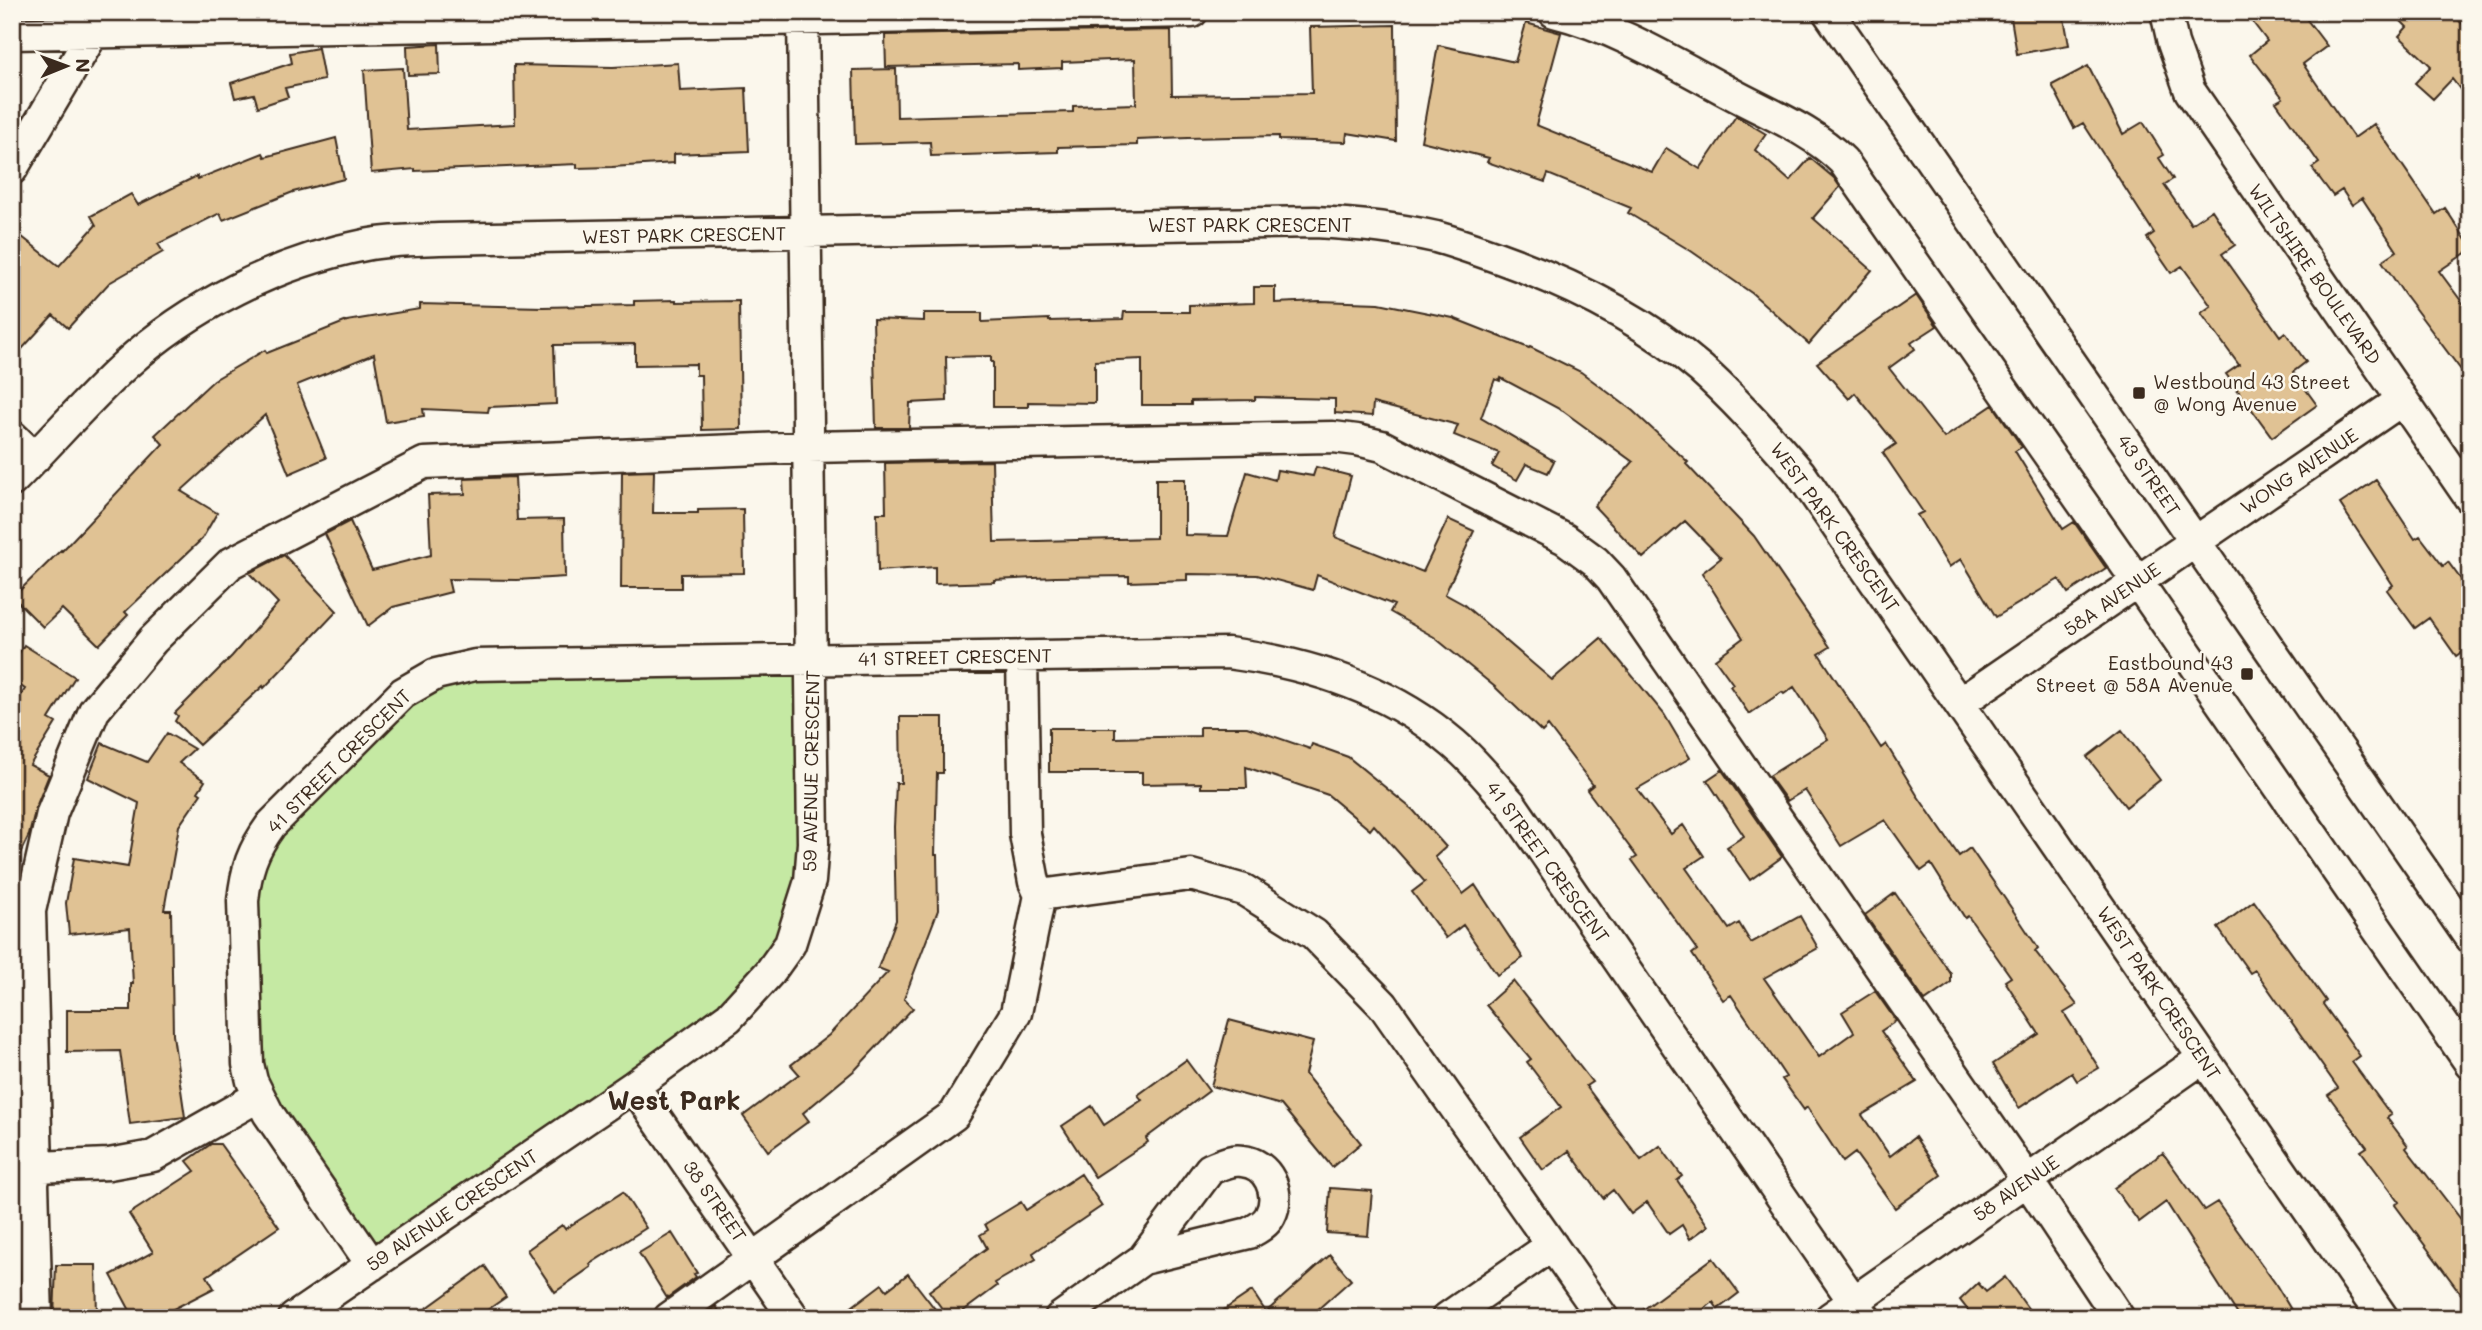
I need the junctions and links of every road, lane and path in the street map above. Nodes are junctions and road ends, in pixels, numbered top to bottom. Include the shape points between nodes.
1 (1192, 12) edge
2 (1554, 12) edge
3 (1828, 12) edge
4 (2166, 12) edge
5 (803, 16) edge
6 (93, 33) junction
7 (12, 34) edge
8 (12, 169) edge
9 (805, 233) junction
10 (2402, 400) junction
11 (12, 436) edge
12 (809, 447) junction
13 (35, 458) junction
14 (12, 481) edge
15 (2470, 498) edge
16 (2195, 542) junction
17 (2137, 581) junction
18 (1022, 656) junction
19 (813, 659) junction
20 (1960, 704) junction
21 (1041, 895) junction
22 (2470, 937) edge
23 (2203, 1058) junction
24 (2470, 1063) edge
25 (634, 1086) junction
26 (260, 1096) junction
27 (37, 1167) junction
28 (2027, 1180) junction
29 (1552, 1245) junction
30 (754, 1258) junction
31 (1143, 1259) dead end
32 (372, 1265) junction
33 (1849, 1312) edge
34 (37, 1318) edge
35 (294, 1318) edge
36 (669, 1318) edge
37 (794, 1318) edge
38 (1060, 1318) edge
39 (1447, 1318) edge
40 (1603, 1318) edge
41 (2119, 1318) edge
42 (2383, 1318) edge

1 - 5 street
2 - 17 street via 1653,51 1830,148
3 - 16 street, 43 STREET
4 - 10 street, WILTSHIRE BOULEVARD via 2190,91
5 - 6 street
5 - 9 street, 59 AVENUE CRESCENT
6 - 7 street
6 - 8 street
9 - 12 street, 59 AVENUE CRESCENT
9 - 13 street, WEST PARK CRESCENT via 439,239 341,250 282,270 198,309 125,366
9 - 20 street, WEST PARK CRESCENT via 1357,224 1438,238 1547,276 1628,316 1657,336 1699,368 1762,428 1800,473
10 - 15 street, WILTSHIRE BOULEVARD
10 - 16 street, WONG AVENUE
11 - 13 street
12 - 19 street, 59 AVENUE CRESCENT
12 - 27 street via 424,463 231,563 152,640 94,711 52,813 30,911
12 - 28 street via 1357,440 1382,446 1565,539 1611,578
13 - 14 street, WEST PARK CRESCENT
16 - 17 street, 58A AVENUE
16 - 22 street, 43 STREET
17 - 20 street, 58A AVENUE
17 - 24 street
18 - 19 street, 41 STREET CRESCENT
18 - 21 street via 1025,834 1034,883
18 - 33 street, 41 STREET CRESCENT via 1200,652 1269,658 1349,681 1429,724 1463,752 1511,804
19 - 25 street, 59 AVENUE CRESCENT via 810,881 790,944 729,1017
19 - 26 street, 41 STREET CRESCENT via 475,666 436,674 402,693 271,825 250,863 243,901 248,1064
20 - 23 street, WEST PARK CRESCENT
21 - 29 street via 1191,875 1244,890 1314,934 1383,1006
21 - 30 street via 1016,1013 954,1115
23 - 28 street, 58 AVENUE
23 - 42 street, WEST PARK CRESCENT
25 - 30 street, 38 STREET
25 - 32 street, 59 AVENUE CRESCENT
26 - 27 street via 153,1156 109,1164
26 - 32 street, 41 STREET CRESCENT
27 - 34 street via 33,1183
28 - 33 street, 58 AVENUE
28 - 41 street
29 - 39 street
29 - 40 street
30 - 36 street
30 - 37 street, 38 STREET
31 - 38 street
32 - 35 street, 59 AVENUE CRESCENT

